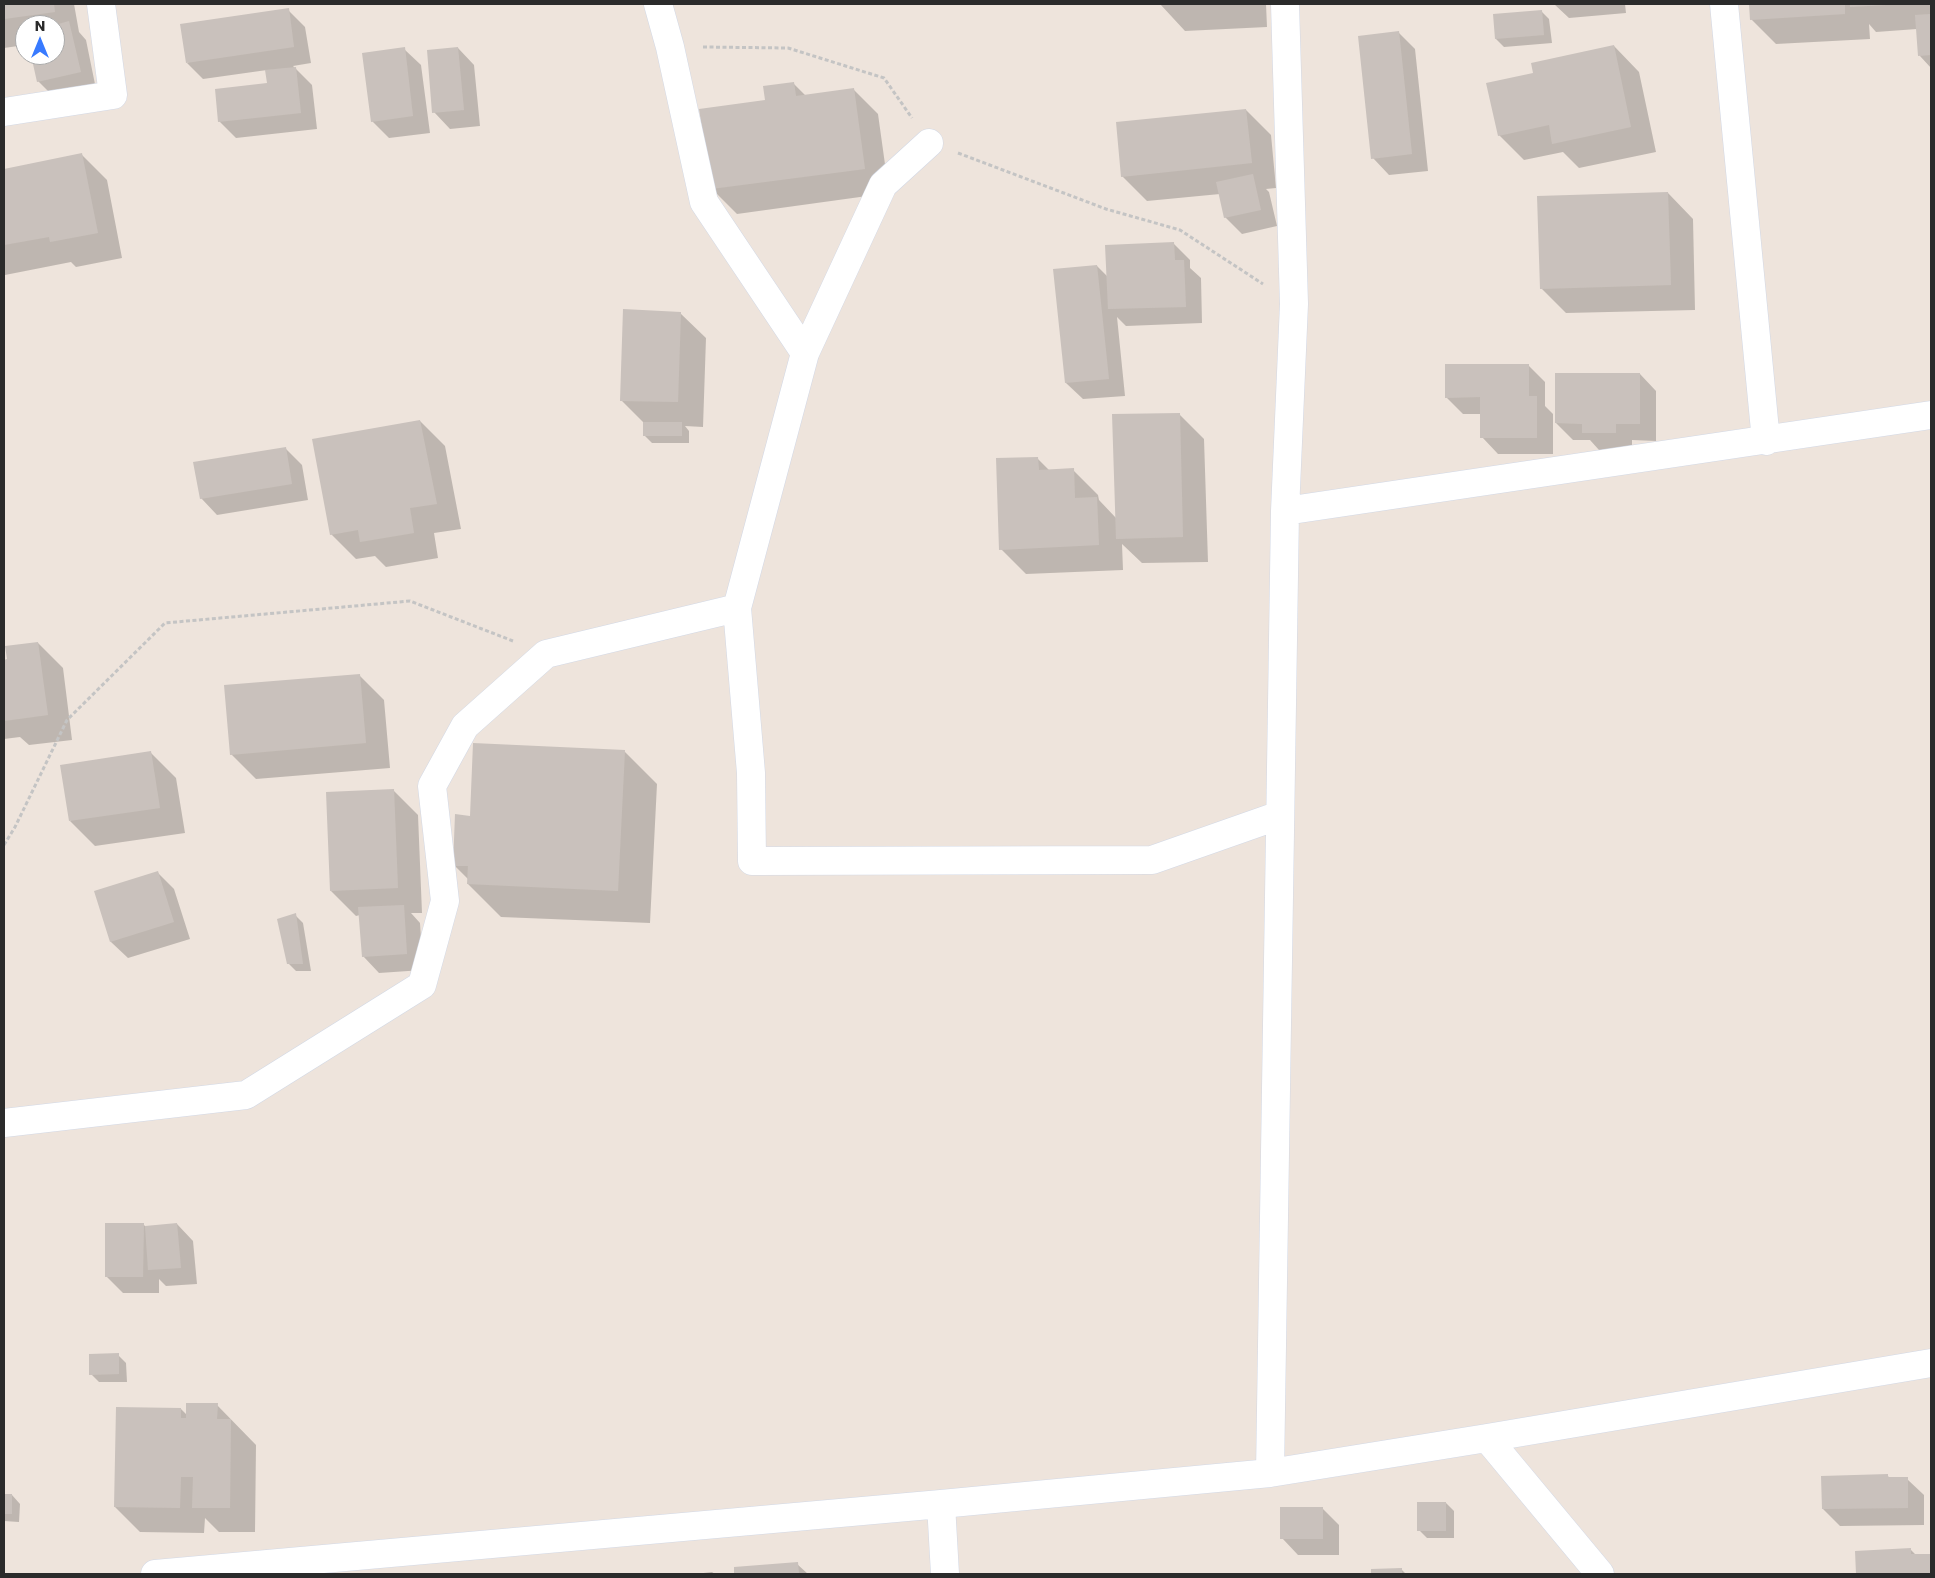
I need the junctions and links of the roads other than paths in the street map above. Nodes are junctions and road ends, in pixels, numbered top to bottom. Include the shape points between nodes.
1 (101, 4) edge
2 (658, 4) edge
3 (1285, 4) edge
4 (1724, 4) edge
5 (4, 112) edge
6 (929, 143) road end
7 (805, 353) junction
8 (1931, 415) edge
9 (1766, 441) junction
10 (1286, 511) junction
11 (738, 608) junction
12 (1280, 815) junction
13 (4, 1123) edge
14 (1931, 1364) edge
15 (1486, 1438) junction
16 (1270, 1473) junction
17 (941, 1504) junction
18 (155, 1574) edge
19 (946, 1574) edge
20 (1600, 1574) edge

1 - 5 street via 113,95
2 - 7 street via 704,202
3 - 10 street via 1294,304
4 - 9 street
6 - 7 street via 883,186
7 - 11 street
8 - 9 street
9 - 10 street
10 - 12 street
11 - 12 street via 751,773 752,861 1152,860
11 - 13 street via 546,654 465,726 432,786 445,901 422,985 246,1095
12 - 16 street
14 - 15 street
15 - 16 street
15 - 20 street
16 - 17 street
17 - 18 street
17 - 19 street

